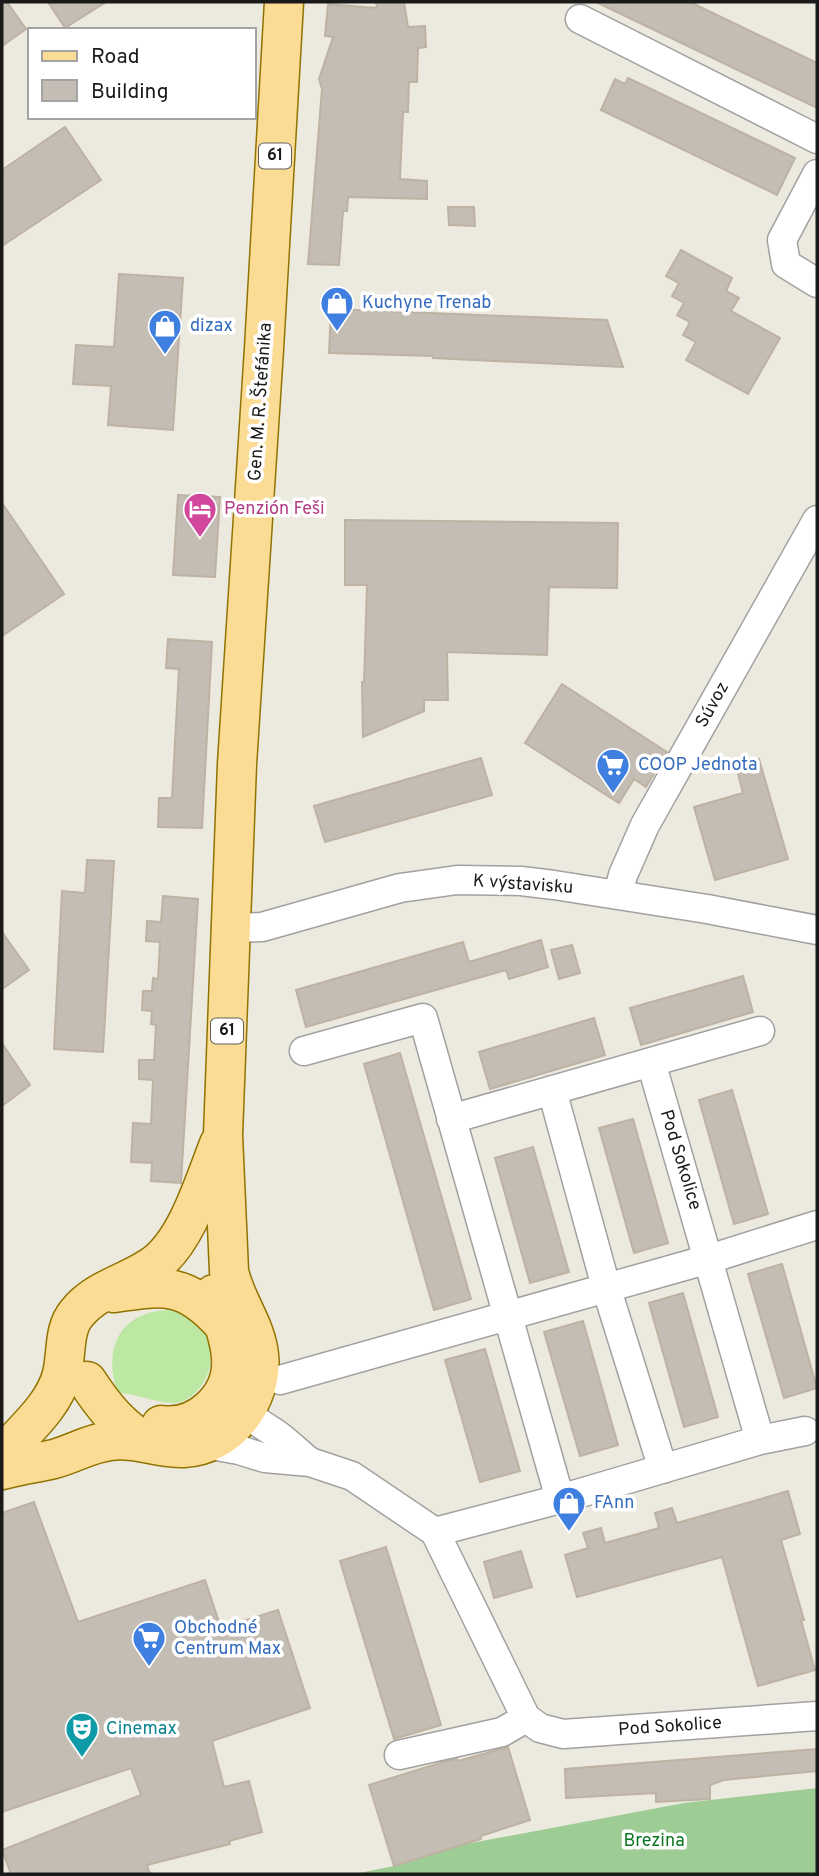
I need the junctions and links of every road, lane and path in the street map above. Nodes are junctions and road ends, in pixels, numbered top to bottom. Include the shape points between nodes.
1 (284, 2) edge
2 (580, 19) dead end
3 (817, 139) edge
4 (817, 174) edge
5 (817, 283) edge
6 (817, 520) edge
7 (618, 894) junction
8 (231, 928) junction
9 (817, 930) edge
10 (760, 1031) dead end
11 (304, 1051) dead end
12 (651, 1062) junction
13 (552, 1090) junction
14 (451, 1119) junction
15 (216, 1188) junction
16 (817, 1225) edge
17 (709, 1259) junction
18 (606, 1287) junction
19 (149, 1288) junction
20 (96, 1295) junction
21 (507, 1315) junction
22 (222, 1323) junction
23 (87, 1381) junction
24 (252, 1391) junction
25 (113, 1417) junction
26 (805, 1431) dead end
27 (760, 1440) junction
28 (147, 1443) junction
29 (205, 1444) junction
30 (6, 1460) edge
31 (310, 1462) junction
32 (663, 1469) junction
33 (560, 1499) junction
34 (435, 1532) junction
35 (817, 1716) edge
36 (526, 1718) junction
37 (399, 1755) dead end

1 - 8 main road, Gen. M. R. Štefánika / 61
2 - 3 street
4 - 5 street via 782,240 786,264
6 - 7 street, Súvoz via 645,825
7 - 8 street, K výstavisku via 522,881 457,880 400,888 262,927
7 - 9 street, K výstavisku
8 - 15 main road, 61 via 223,1135
10 - 12 street
11 - 14 street via 423,1018
12 - 13 street
12 - 17 street, Pod Sokolice
13 - 14 street
13 - 18 street
14 - 21 street
15 - 19 main road, 61 via 180,1265
15 - 20 main road, 61 via 153,1266
15 - 22 main road, 61 via 213,1290
15 - 24 main road, 61 via 232,1288 256,1336 260,1366
16 - 17 street
17 - 18 street
17 - 27 street, Pod Sokolice
18 - 21 street
18 - 32 street
19 - 20 main road, 61
19 - 22 main road, 61 via 175,1289 192,1296
19 - 23 main road, 61 via 116,1305 103,1320 94,1338
20 - 30 main road, 61 via 75,1314 67,1334 62,1376
21 - 24 street
21 - 33 street
22 - 24 main road, 61 via 232,1362
23 - 25 main road
23 - 30 main road, 61 via 68,1413
24 - 25 main road, 61 via 222,1395 193,1422 173,1426 127,1415
24 - 29 main road via 233,1426
24 - 31 street via 276,1434
25 - 28 main road
25 - 30 main road, 61
26 - 27 street
27 - 32 street
28 - 29 main road via 166,1448
28 - 30 main road via 123,1439 56,1458
29 - 31 street via 265,1458
31 - 34 street via 352,1476
32 - 33 street
33 - 34 street
34 - 36 street
35 - 36 street, Pod Sokolice via 564,1734 540,1728
36 - 37 street via 502,1732

